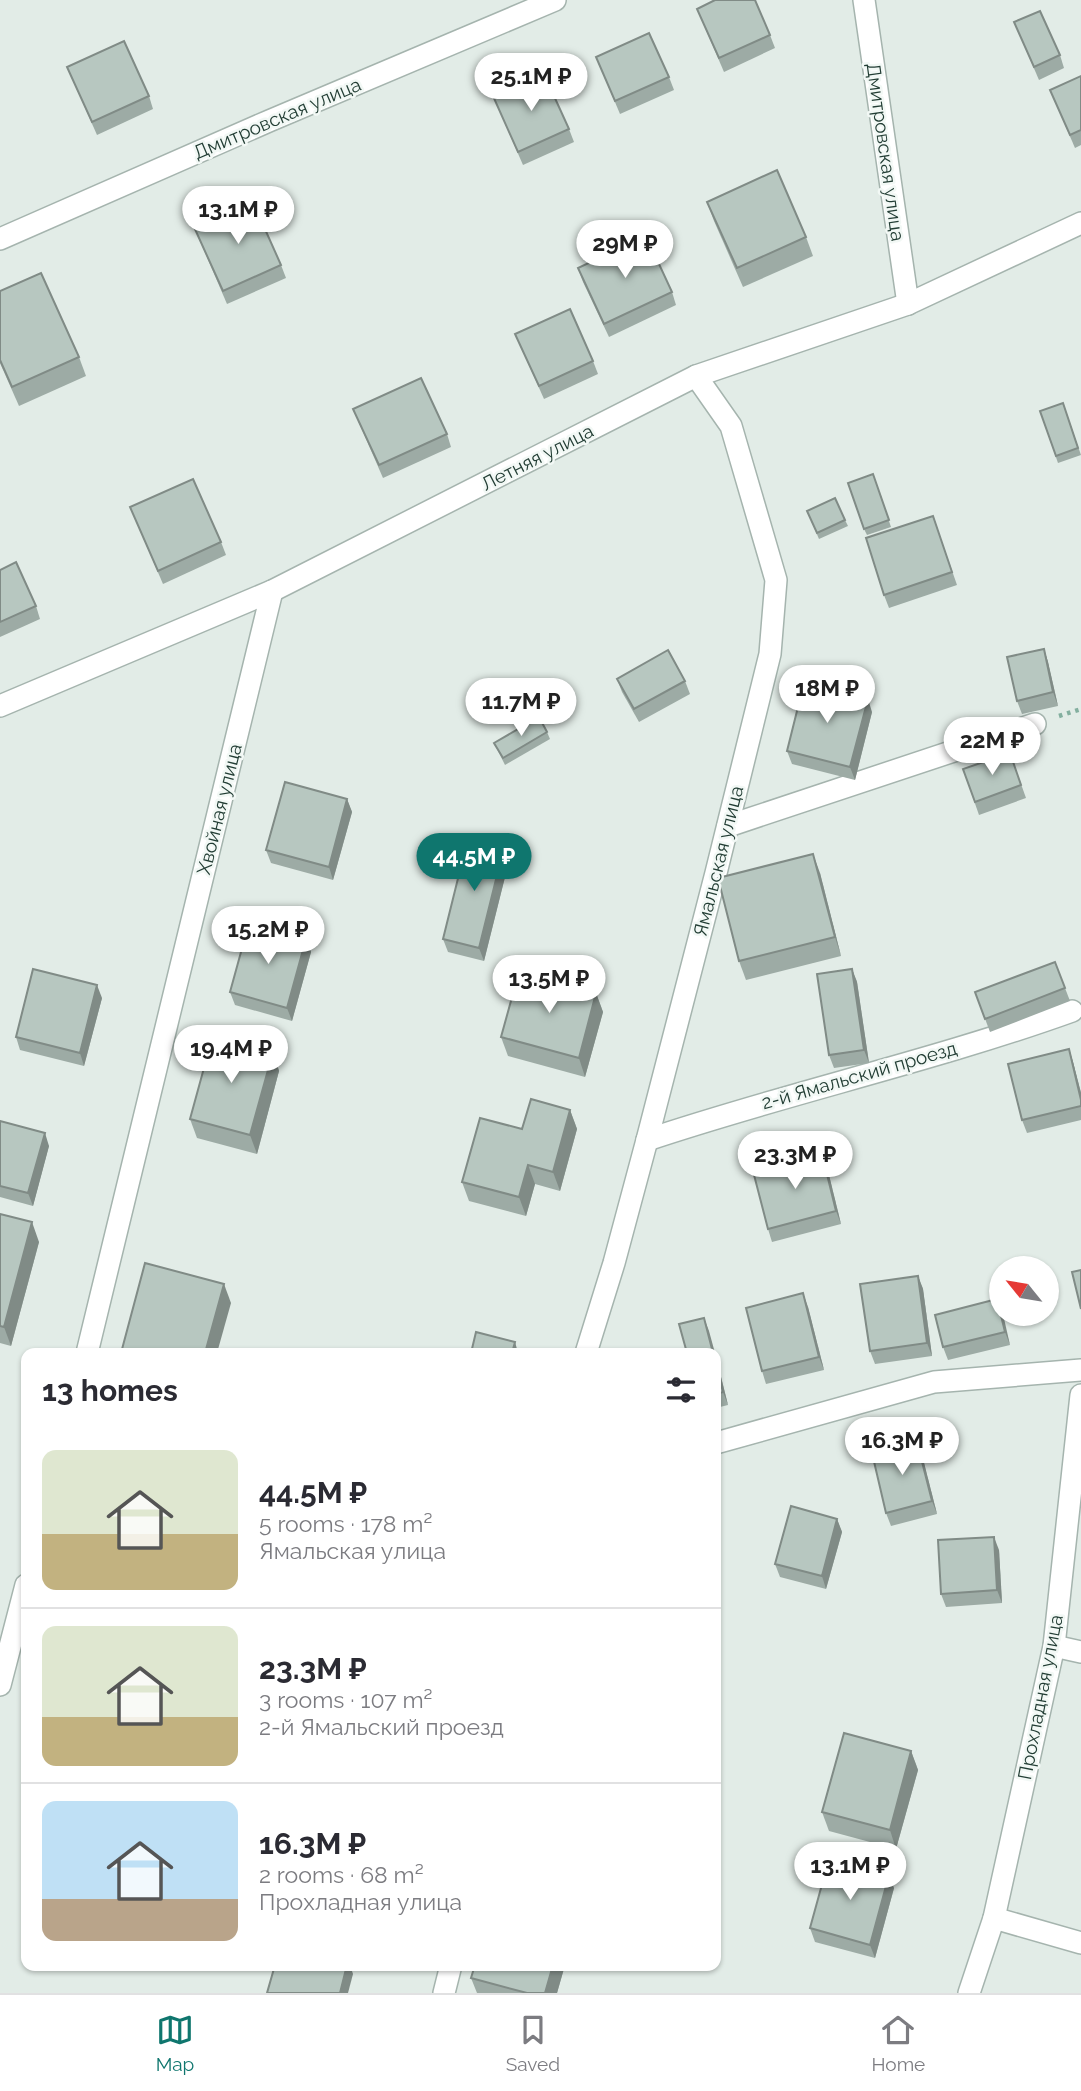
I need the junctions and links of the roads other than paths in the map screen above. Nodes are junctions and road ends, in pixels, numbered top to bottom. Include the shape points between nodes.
1 (555, 0) edge
2 (864, 0) edge
3 (1081, 223) edge
4 (0, 239) edge
5 (908, 304) junction
6 (696, 376) junction
7 (272, 591) junction
8 (0, 706) edge
9 (1035, 724) dead end
10 (728, 826) junction
11 (1072, 1011) dead end
12 (646, 1140) junction
13 (88, 1348) edge
14 (588, 1348) edge
15 (1081, 1370) edge
16 (1081, 1395) edge
17 (721, 1442) edge
18 (21, 1604) edge
19 (1054, 1646) junction
20 (1081, 1652) edge
21 (0, 1685) edge
22 (994, 1918) junction
23 (1081, 1943) edge
24 (450, 1971) edge
25 (444, 1993) edge
26 (970, 1993) edge

1 - 4 street, Дмитровская улица
2 - 5 street, Дмитровская улица
3 - 5 street, Летняя улица
5 - 6 street, Летняя улица
6 - 7 street, Летняя улица
6 - 10 street, Ямальская улица via 730,426 776,580 770,654
7 - 8 street, Летняя улица
7 - 13 street, Хвойная улица
9 - 10 street
10 - 12 street, Ямальская улица
11 - 12 street, 2-й Ямальский проезд
12 - 14 street, Ямальская улица
15 - 17 street via 934,1382
16 - 19 street, Прохладная улица
18 - 21 street
19 - 20 street
19 - 22 street, Прохладная улица
22 - 23 street
22 - 26 street, Прохладная улица
24 - 25 street

